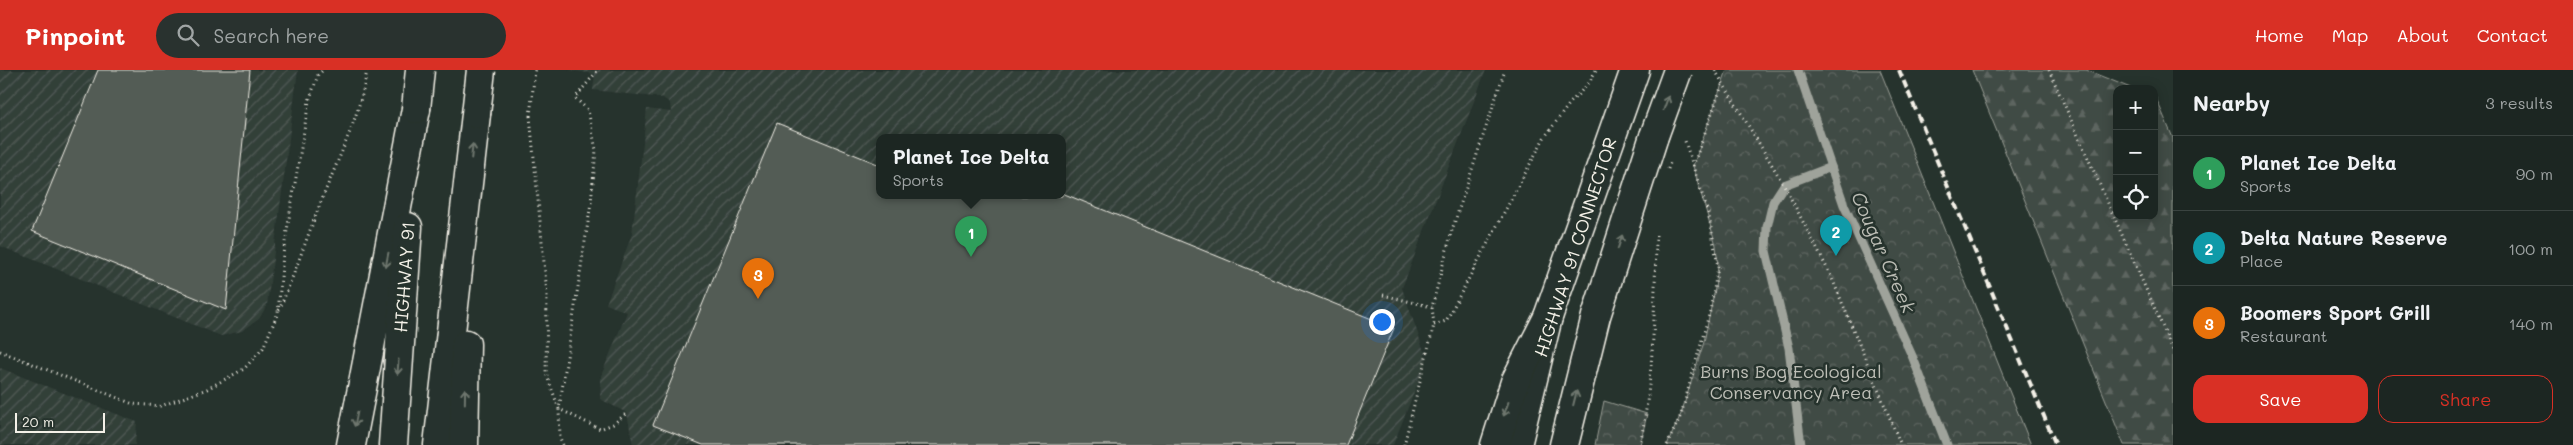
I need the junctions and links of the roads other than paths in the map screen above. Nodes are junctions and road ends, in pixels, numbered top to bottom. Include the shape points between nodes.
1 (420, 70) edge
2 (481, 70) edge
3 (1678, 70) edge
4 (1633, 75) edge
5 (416, 109) junction
6 (469, 188) junction
7 (1548, 317) junction
8 (351, 445) edge
9 (393, 445) edge
10 (438, 445) edge
11 (464, 445) edge
12 (1495, 445) edge
13 (1517, 445) edge
14 (1564, 445) edge

1 - 5 main road, bridge
6 -> 2 main road, bridge
14 -> 3 main road, bridge via 1596,316
4 - 7 main road, HIGHWAY 91 CONNECTOR
5 -> 8 main road
5 -> 9 main road, HIGHWAY 91
6 - 10 main road
11 -> 6 main road
7 -> 12 main road via 1515,382
7 - 13 main road, HIGHWAY 91 CONNECTOR

